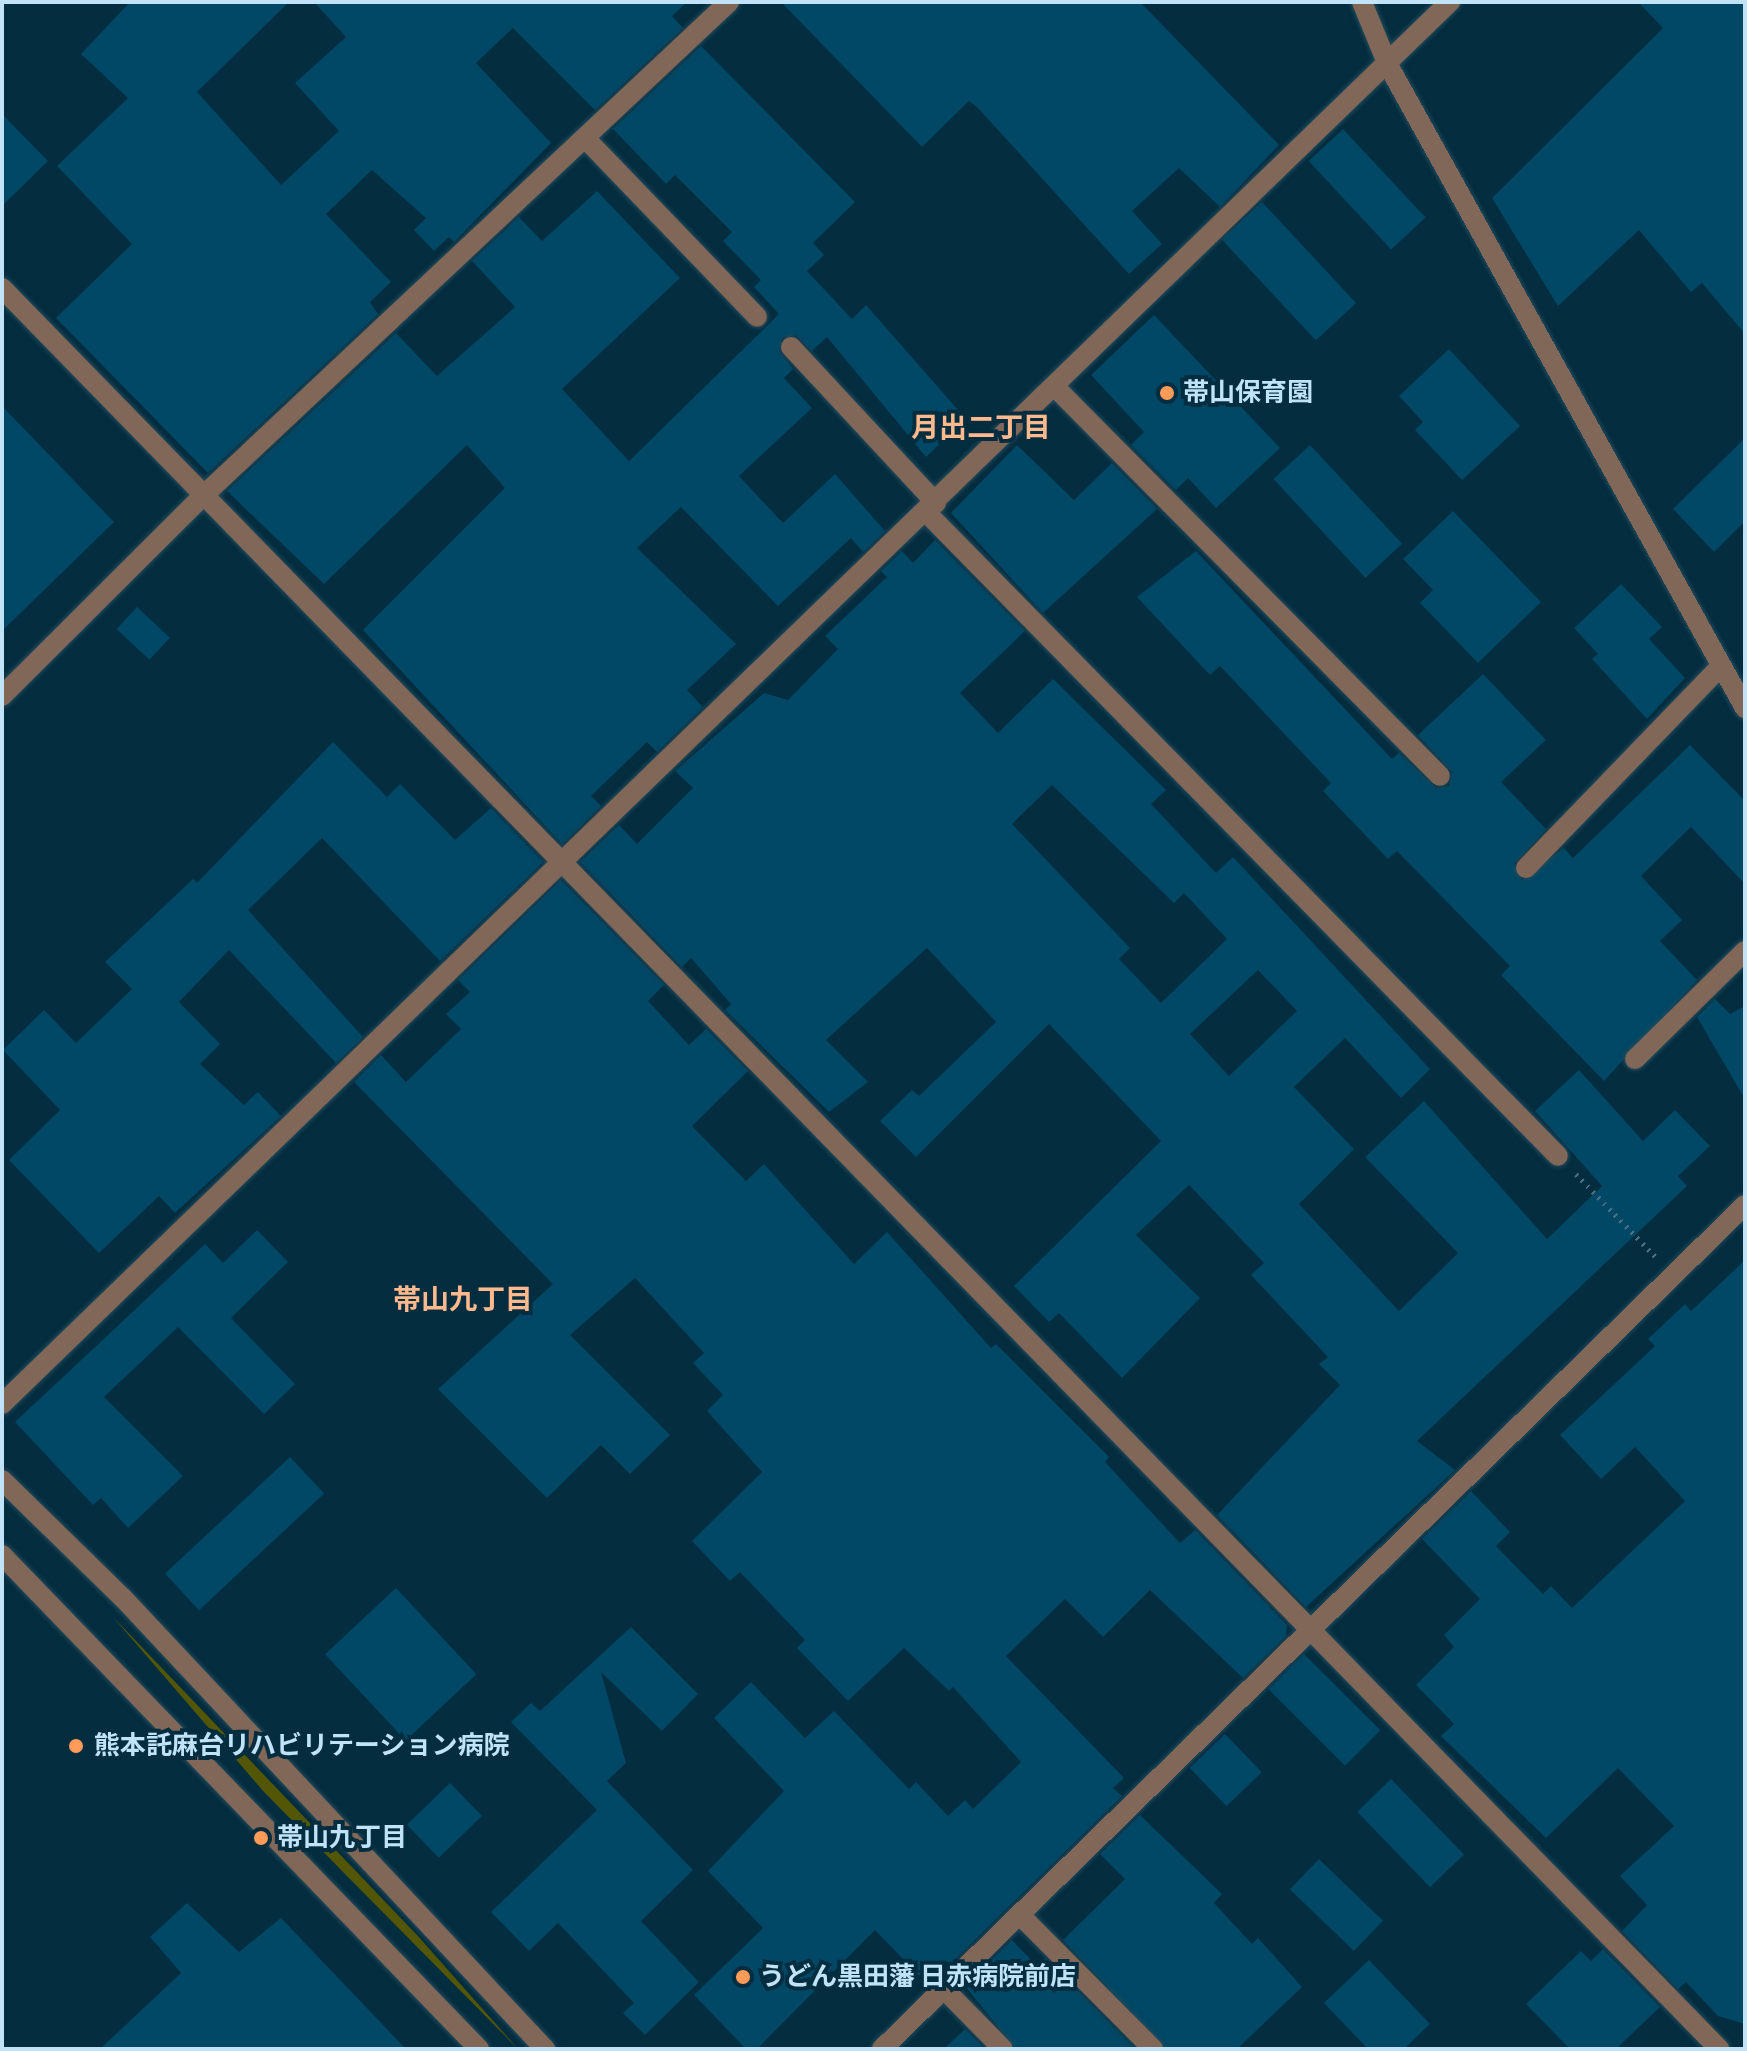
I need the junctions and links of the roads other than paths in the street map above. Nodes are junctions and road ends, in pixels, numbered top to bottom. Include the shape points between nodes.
1 (729, 2) edge
2 (1362, 2) edge
3 (1450, 2) edge
4 (1387, 63) junction
5 (585, 138) junction
6 (2, 288) edge
7 (757, 317) dead end
8 (791, 347) dead end
9 (1055, 387) junction
10 (204, 495) junction
11 (931, 507) junction
12 (1720, 667) junction
13 (2, 696) edge
14 (1745, 708) edge
15 (1440, 776) dead end
16 (562, 865) junction
17 (1526, 868) dead end
18 (1745, 951) edge
19 (1635, 1059) dead end
20 (1558, 1156) road end
21 (1745, 1205) edge
22 (2, 1404) edge
23 (2, 1480) edge
24 (2, 1555) edge
25 (1312, 1633) junction
26 (1020, 1915) junction
27 (944, 1989) junction
28 (479, 2049) edge
29 (545, 2049) edge
30 (882, 2049) edge
31 (1003, 2049) edge
32 (1153, 2049) edge
33 (1719, 2049) edge

1 - 5 street
2 - 4 street
3 - 4 street
4 - 9 street
4 - 12 street
5 - 7 street
5 - 10 street
6 - 10 street
8 - 11 street
9 - 11 street
9 - 15 street
10 - 13 street
10 - 16 street
11 - 16 street
11 - 20 street
12 - 14 street
12 - 17 street
16 - 22 street
16 - 25 street
18 - 19 street
21 - 25 street
23 - 29 street via 123,1598
24 - 28 street
25 - 26 street
25 - 33 street
26 - 27 street
26 - 32 street
27 - 30 street
27 - 31 street

